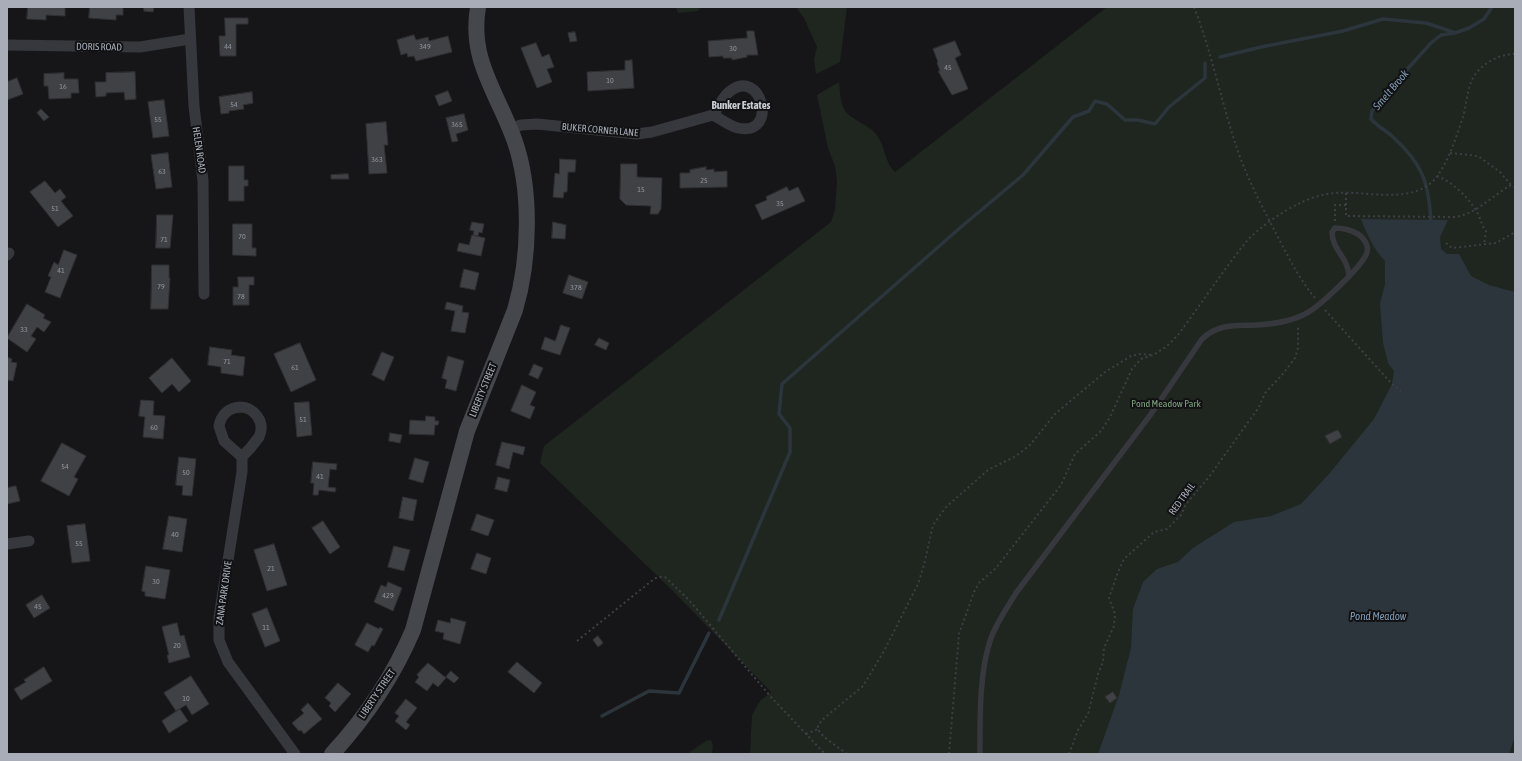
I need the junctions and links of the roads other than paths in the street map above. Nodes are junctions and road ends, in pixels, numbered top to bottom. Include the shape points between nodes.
1 (189, 7) edge
2 (478, 7) edge
3 (190, 38) junction
4 (7, 45) edge
5 (713, 115) junction
6 (510, 129) junction
7 (1349, 276) junction
8 (204, 294) dead end
9 (242, 457) junction
10 (28, 542) dead end
11 (7, 544) edge
12 (295, 754) edge
13 (332, 754) edge
14 (980, 754) edge

1 - 3 street, HELEN ROAD
2 - 6 main road, LIBERTY STREET via 477,35 480,60
3 - 4 street, DORIS ROAD via 140,47
3 - 8 street, HELEN ROAD via 194,106 203,181
5 - 5 street via 735,127 748,128 760,119 763,105 759,95 753,90 737,88 729,92
5 - 6 street, BUKER CORNER LANE via 637,134 537,124
6 - 13 main road, LIBERTY STREET via 522,166 526,200 524,264 518,299 467,431 413,630 388,679
7 - 7 lane via 1366,255 1367,245 1362,237 1353,231 1335,228 1332,232 1332,241 1347,262
7 - 14 lane via 1320,304 1299,318 1218,328 1210,331 1190,356 1151,414 1016,593 999,621 990,640 984,671
9 - 9 street via 224,440 219,426 225,413 232,408 240,407 254,412 261,426 258,437
9 - 12 street, ZANA PARK DRIVE via 219,617 219,640 232,669
10 - 11 street

